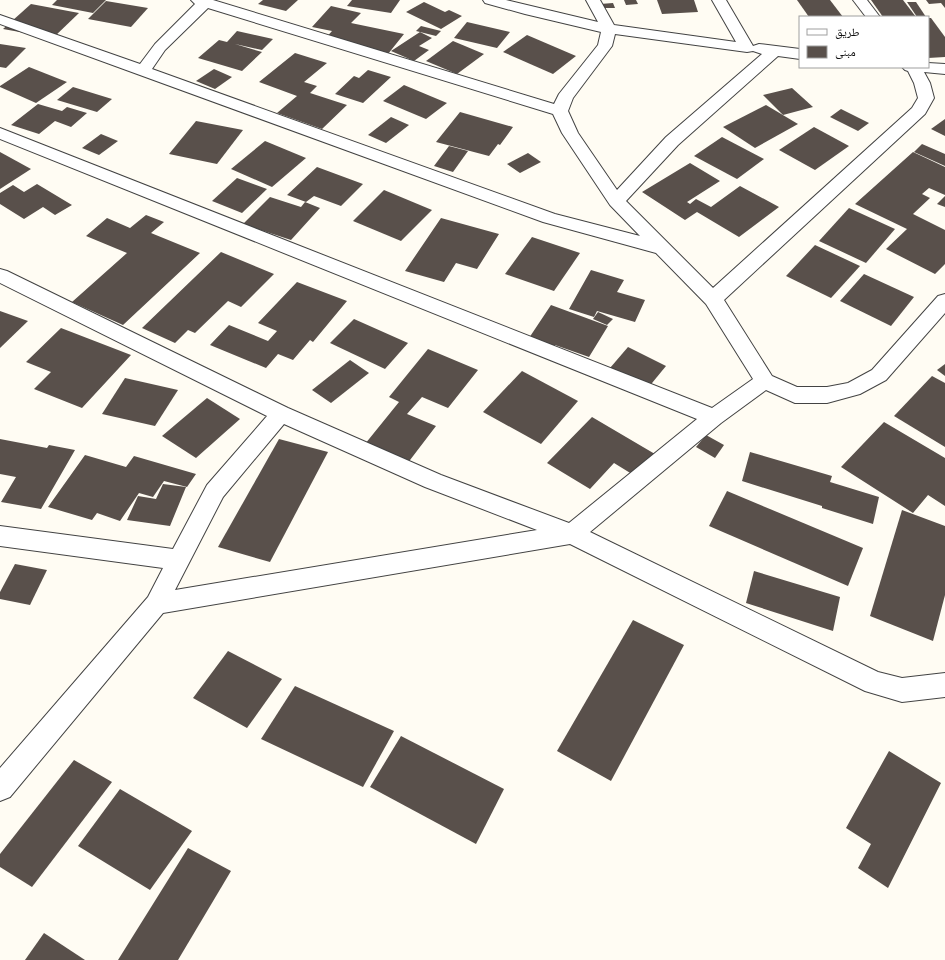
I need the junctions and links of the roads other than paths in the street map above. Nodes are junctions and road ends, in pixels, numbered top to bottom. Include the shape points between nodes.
1 (490, 0) edge
2 (593, 0) edge
3 (719, 0) edge
4 (860, 0) edge
5 (201, 1) edge
6 (872, 16) edge
7 (0, 19) edge
8 (609, 29) junction
9 (748, 48) junction
10 (774, 51) junction
11 (799, 54) edge
12 (913, 68) edge
13 (928, 68) edge
14 (945, 69) edge
15 (143, 71) junction
16 (560, 111) junction
17 (0, 133) edge
18 (616, 201) junction
19 (663, 249) junction
20 (0, 275) edge
21 (713, 299) junction
22 (945, 302) edge
23 (764, 381) junction
24 (281, 414) junction
25 (714, 417) junction
26 (572, 534) junction
27 (0, 536) edge
28 (179, 560) junction
29 (156, 604) junction
30 (945, 685) edge
31 (0, 788) edge

1 - 8 street
2 - 8 street
3 - 9 street
4 - 6 street
5 - 15 street via 160,47
5 - 16 street
7 - 15 street
8 - 9 street
8 - 16 street via 605,46 565,96
9 - 10 street
10 - 11 street
10 - 18 street via 672,141
12 - 21 street via 922,83 926,98 919,111
13 - 14 street
15 - 19 street via 550,218
16 - 18 street via 570,133
17 - 25 street
18 - 19 street
19 - 21 street
20 - 24 street
21 - 23 street
22 - 23 street via 879,375 853,389 827,395 795,396
23 - 25 street
24 - 26 street via 433,480
24 - 28 street via 216,491
25 - 26 street
26 - 29 street
26 - 30 street via 874,683 902,690
27 - 28 street
28 - 29 street
29 - 31 street

